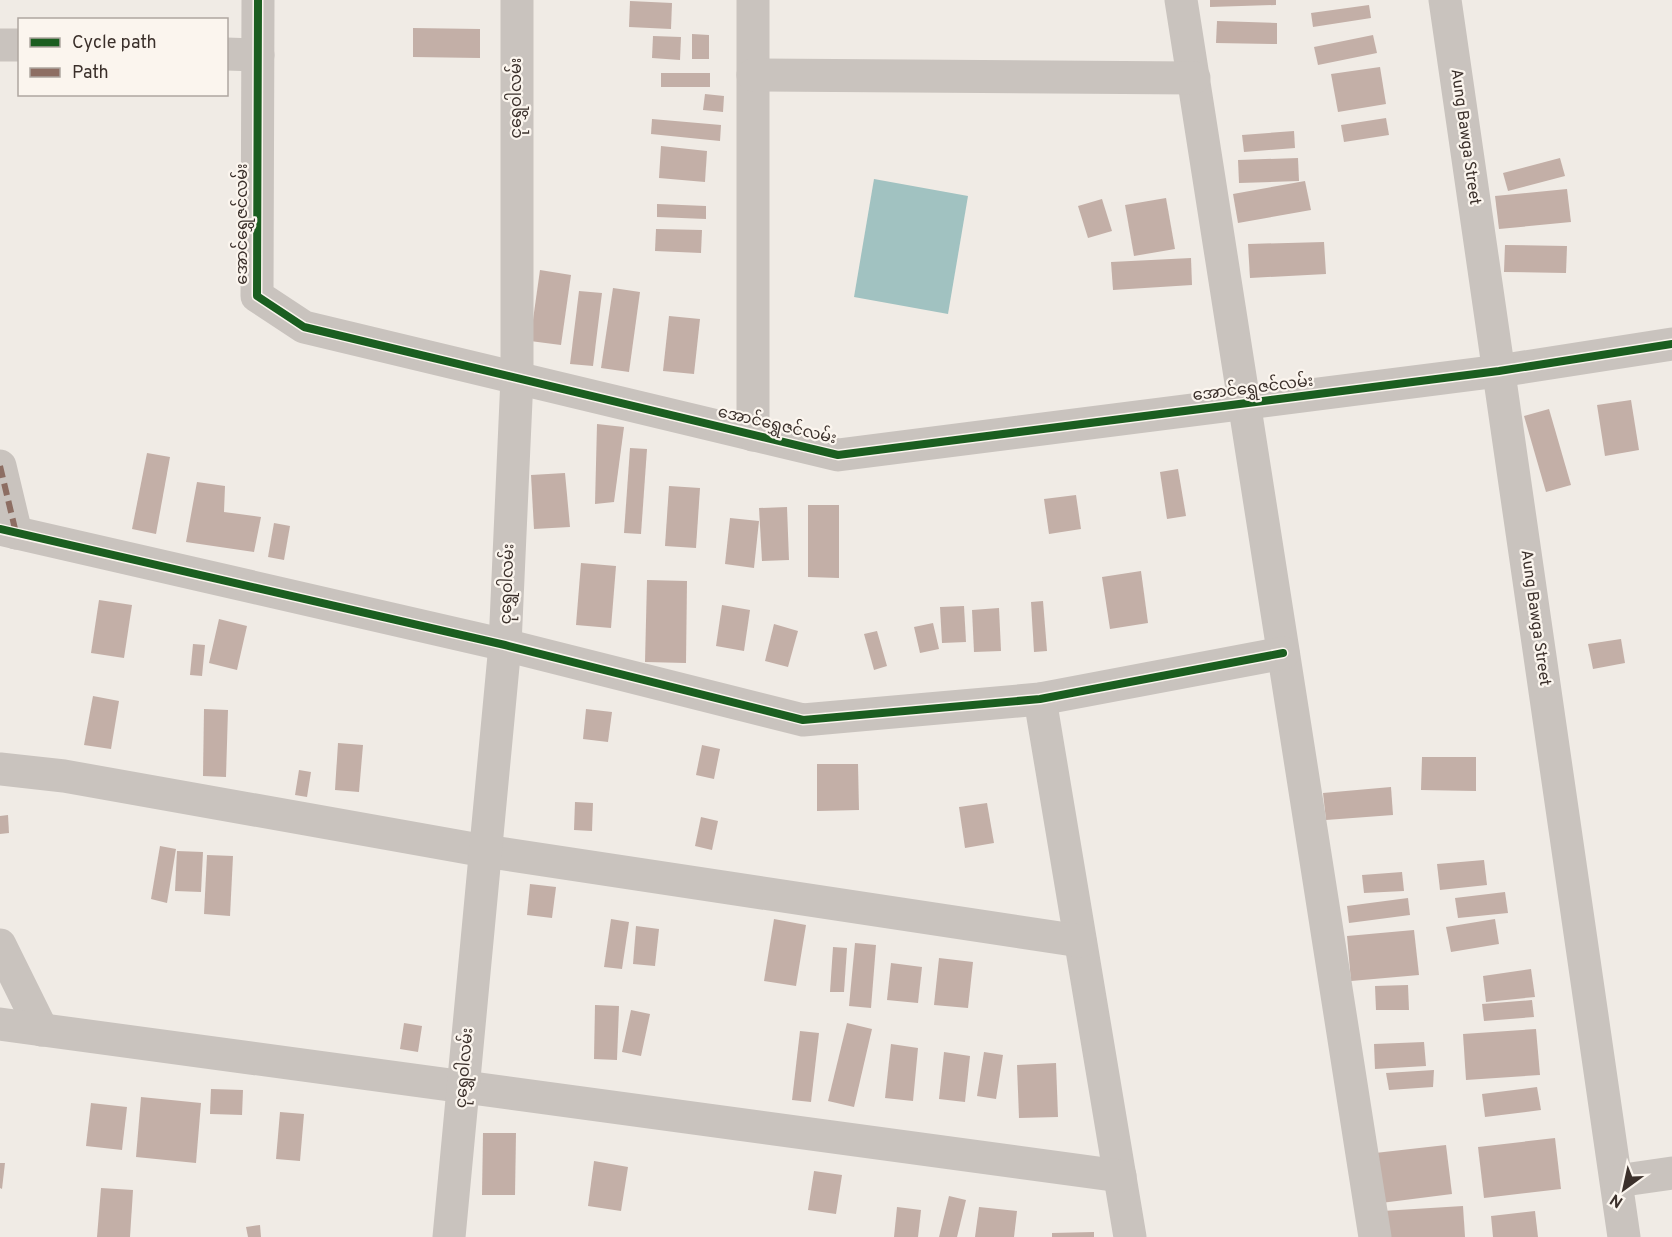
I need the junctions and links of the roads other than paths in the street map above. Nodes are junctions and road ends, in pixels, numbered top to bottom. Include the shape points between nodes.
1 (258, 0) edge
2 (517, 0) edge
3 (753, 0) edge
4 (1181, 0) edge
5 (1446, 0) edge
6 (0, 45) edge
7 (18, 45) edge
8 (242, 55) edge
9 (753, 75) junction
10 (1194, 78) junction
11 (1672, 344) edge
12 (1499, 371) junction
13 (516, 378) junction
14 (1244, 403) junction
15 (753, 435) junction
16 (0, 466) edge
17 (8, 531) edge
18 (505, 645) junction
19 (1283, 653) junction
20 (1040, 699) junction
21 (0, 770) edge
22 (485, 851) junction
23 (1080, 941) junction
24 (0, 945) edge
25 (0, 1024) edge
26 (42, 1030) junction
27 (463, 1086) junction
28 (1672, 1173) edge
29 (1120, 1176) junction
30 (1617, 1181) junction
31 (449, 1237) edge
32 (1130, 1237) edge
33 (1375, 1237) edge
34 (1624, 1237) edge

1 - 8 street, အောင်ရွှေဇင်လမ်း
2 - 13 street, ငုရွှေဝါလမ်း
3 - 9 street
4 - 10 street
5 - 12 street, Aung Bawga Street
6 - 7 street
8 - 13 street, အောင်ရွှေဇင်လမ်း via 257,296 304,327
9 - 10 street
9 - 15 street
10 - 14 street
11 - 12 street, အောင်ရွှေဇင်လမ်း
12 - 14 street, အောင်ရွှေဇင်လမ်း
12 - 30 street, Aung Bawga Street
13 - 15 street, အောင်ရွှေဇင်လမ်း
13 - 18 street, ငုရွှေဝါလမ်း
14 - 15 street, အောင်ရွှေဇင်လမ်း via 837,455
14 - 19 street
16 - 17 street
17 - 18 street
18 - 20 street via 803,720
18 - 22 street, ငုရွှေဝါလမ်း
19 - 20 street
19 - 33 street
20 - 23 street
21 - 22 street via 75,778
22 - 23 street
22 - 27 street, ငုရွှေဝါလမ်း
23 - 29 street
24 - 26 street
25 - 26 street
26 - 27 street
27 - 29 street
27 - 31 street, ငုရွှေဝါလမ်း
28 - 30 street
29 - 32 street
30 - 34 street, Aung Bawga Street

